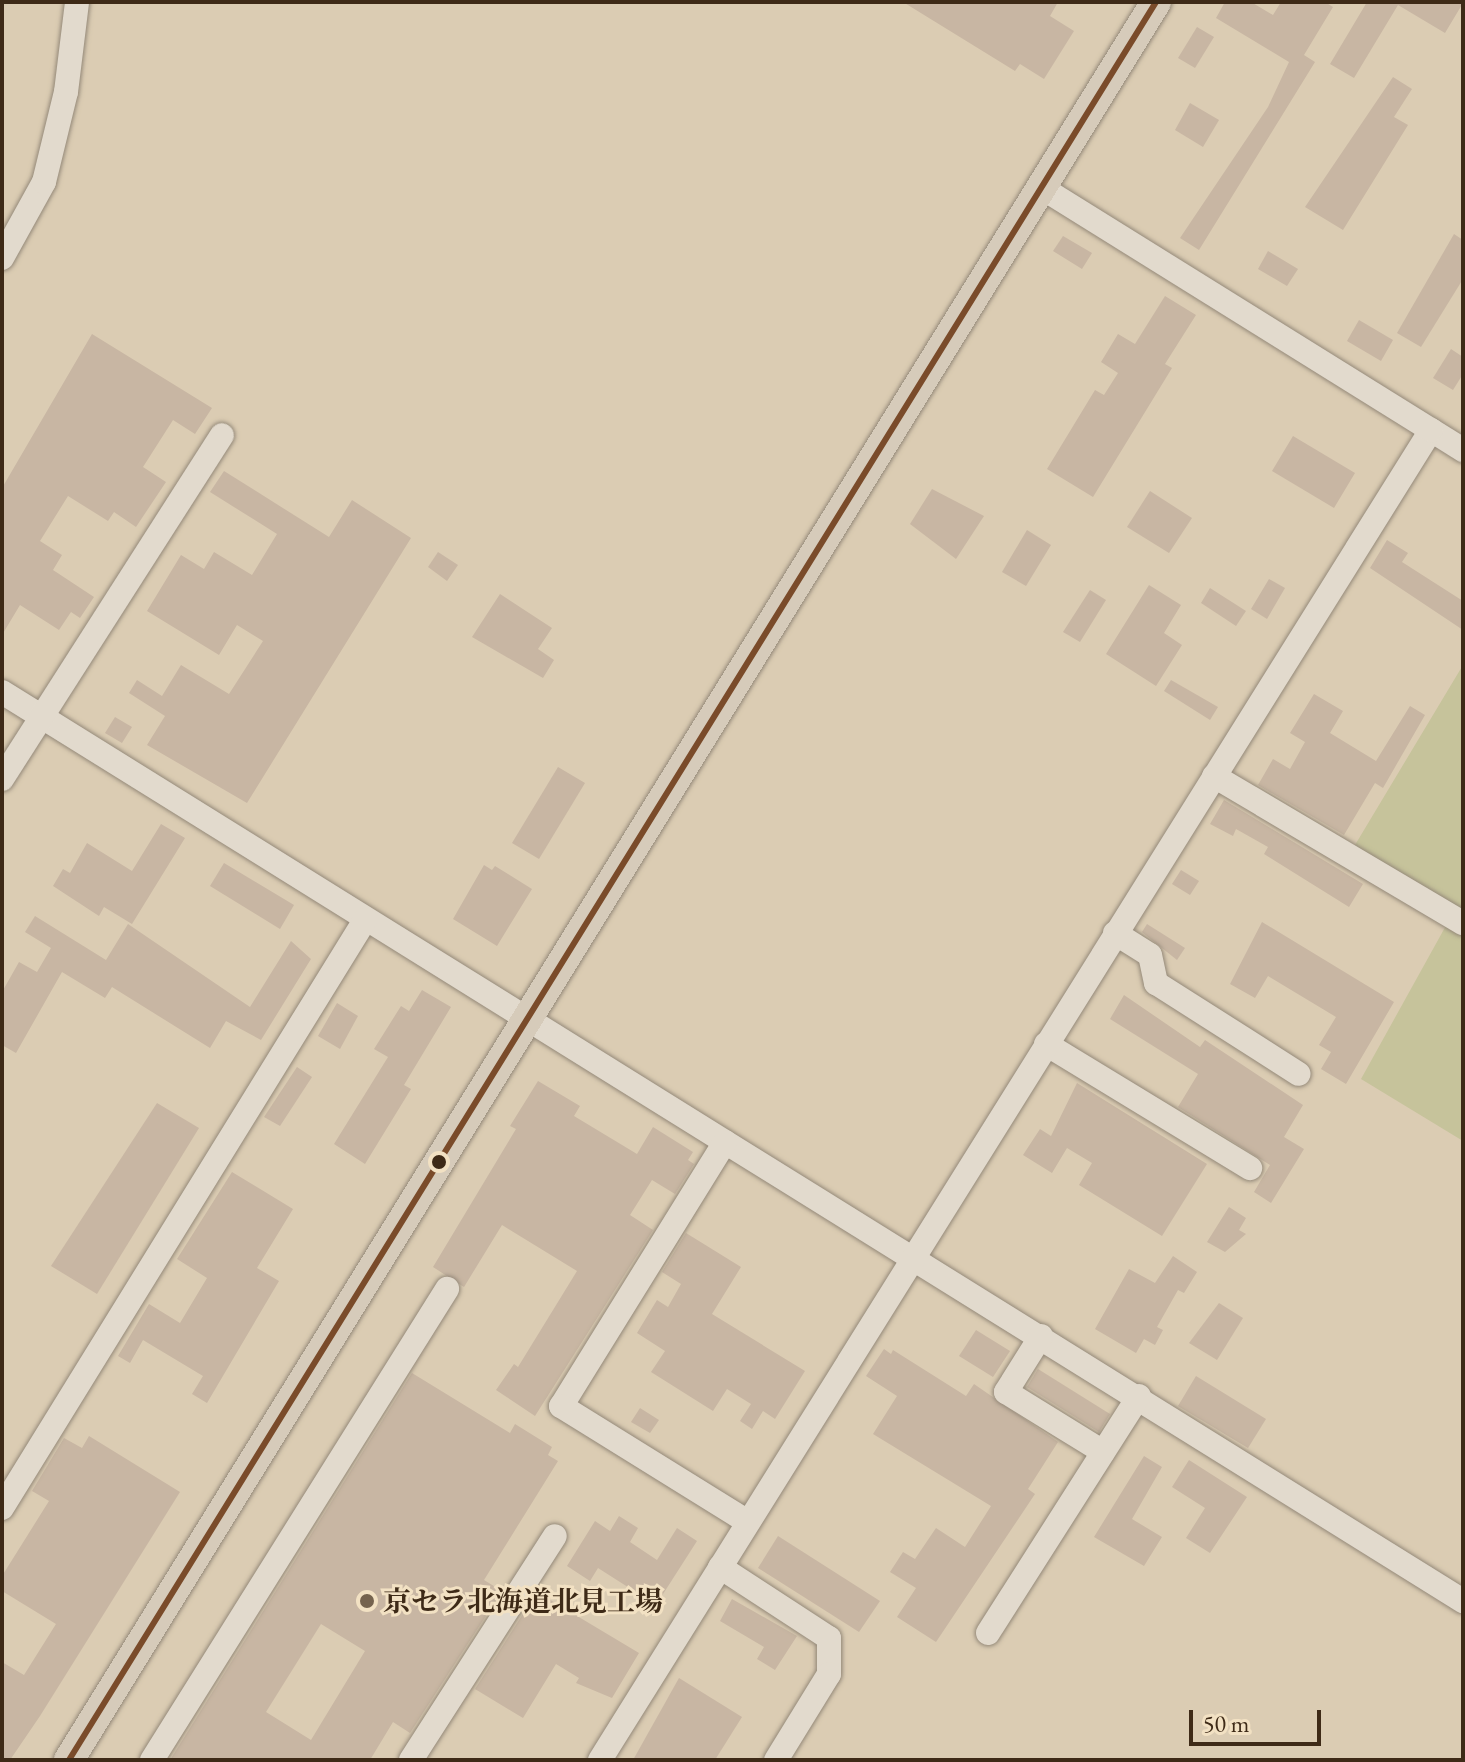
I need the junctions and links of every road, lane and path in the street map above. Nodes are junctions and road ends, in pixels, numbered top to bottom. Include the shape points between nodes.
1 (77, 2) edge
2 (1156, 2) edge
3 (1042, 188) junction
4 (2, 258) edge
5 (1431, 430) junction
6 (222, 435) dead end
7 (1463, 450) edge
8 (2, 692) edge
9 (41, 715) junction
10 (1214, 776) junction
11 (2, 779) edge
12 (1429, 900) junction
13 (1463, 903) edge
14 (365, 920) junction
15 (1463, 923) edge
16 (1115, 933) junction
17 (527, 1020) junction
18 (1046, 1044) junction
19 (1299, 1074) dead end
20 (725, 1142) junction
21 (1250, 1168) dead end
22 (913, 1257) junction
23 (447, 1289) dead end
24 (1041, 1336) junction
25 (1139, 1396) junction
26 (1103, 1452) junction
27 (2, 1508) edge
28 (748, 1522) junction
29 (555, 1536) dead end
30 (720, 1567) junction
31 (1463, 1601) edge
32 (988, 1633) dead end
33 (69, 1760) edge
34 (152, 1760) edge
35 (411, 1760) edge
36 (600, 1760) edge
37 (776, 1760) edge

1 - 4 street via 66,92 44,182
2 - 3 main road
3 - 5 street
3 - 17 main road
5 - 7 street
5 - 10 street
6 - 9 street
8 - 9 street
9 - 11 street
9 - 14 street
10 - 12 street
10 - 16 street
12 - 13 street
12 - 15 street
14 - 17 street
14 - 27 street
16 - 18 street
16 - 19 street via 1150,955 1156,983
17 - 20 street
17 - 33 main road
18 - 21 street
18 - 22 street
20 - 22 street
20 - 28 street via 561,1406
22 - 24 street
22 - 28 street
23 - 34 street
24 - 25 street
24 - 26 street via 1006,1392
25 - 26 street
25 - 31 street
26 - 32 street
28 - 30 street
29 - 35 street
30 - 36 street
30 - 37 street via 829,1638 829,1674

